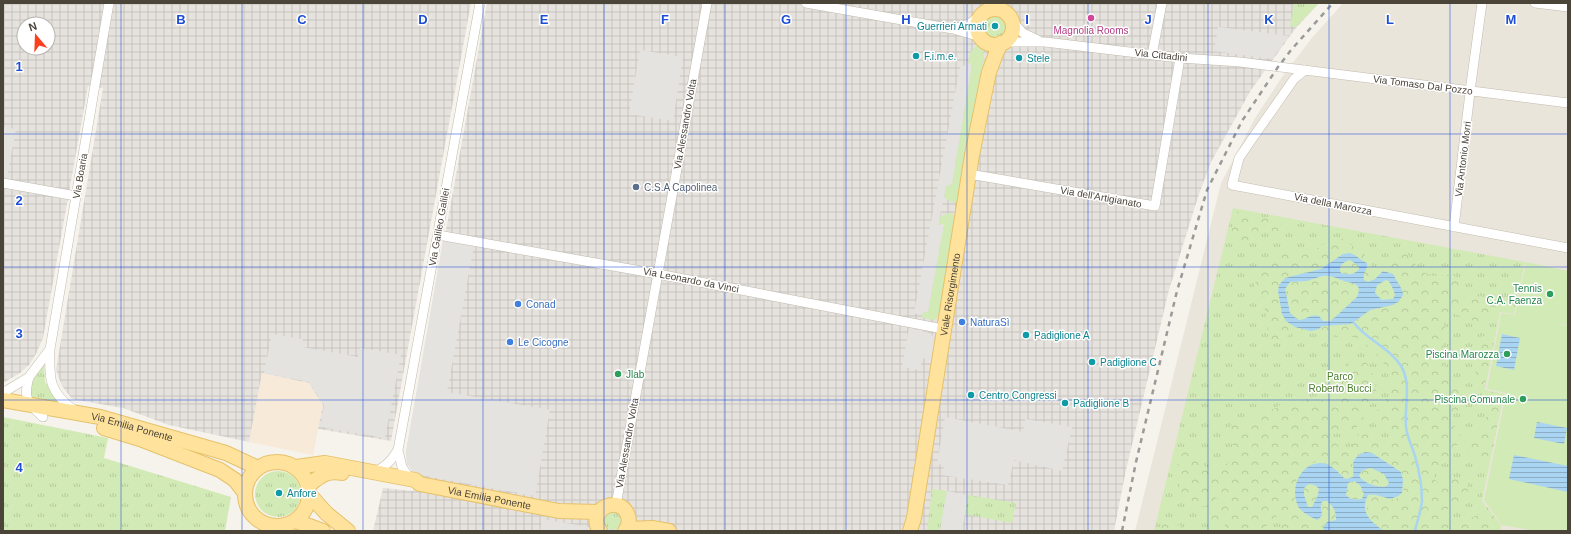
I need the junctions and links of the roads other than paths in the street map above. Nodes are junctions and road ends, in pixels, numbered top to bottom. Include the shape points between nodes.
1 (109, 3) edge
2 (480, 3) edge
3 (707, 3) edge
4 (806, 3) edge
5 (1162, 3) edge
6 (1482, 3) edge
7 (1536, 3) edge
8 (1568, 7) edge
9 (988, 10) edge
10 (1008, 12) edge
11 (953, 29) junction
12 (982, 39) junction
13 (1045, 42) junction
14 (1002, 43) junction
15 (1152, 55) junction
16 (1180, 58) junction
17 (1278, 67) joint
18 (1305, 70) junction
19 (989, 72) junction
20 (1470, 91) junction
21 (1568, 103) edge
22 (969, 174) junction
23 (3, 183) edge
24 (76, 196) junction
25 (1454, 227) junction
26 (438, 235) junction
27 (1568, 248) edge
28 (658, 274) junction
29 (944, 329) junction
30 (50, 349) junction
31 (29, 377) junction
32 (3, 391) edge
33 (3, 400) edge
34 (30, 404) junction
35 (3, 409) edge
36 (79, 414) junction
37 (43, 417) junction
38 (398, 450) junction
39 (296, 467) junction
40 (258, 468) junction
41 (374, 473) junction
42 (415, 482) junction
43 (309, 490) junction
44 (245, 494) junction
45 (616, 505) junction
46 (296, 521) junction
47 (599, 523) edge
48 (627, 526) edge
49 (912, 527) edge
50 (323, 531) edge
51 (348, 531) edge
52 (669, 531) edge

1 - 24 street, Via Boaria
2 - 26 street, Via Galileo Galilei
3 - 28 street, Via Alessandro Volta
4 - 11 street
5 - 15 street
6 - 20 street, Via Antonio Morri
7 - 8 street
9 - 10 main road via 999,9
9 - 11 street via 969,24
9 - 12 main road via 977,24
10 - 13 street, Via Cittadini via 1024,33
10 - 14 main road via 1012,33
11 - 12 street
12 - 14 main road via 991,44
12 - 19 main road, Viale Risorgimento via 987,50
13 - 14 street, Via Cittadini
13 - 15 street, Via Cittadini
14 - 19 main road, Viale Risorgimento
15 - 16 street, Via Cittadini
16 - 17 street, Via Cittadini
16 - 22 street, Via dell'Artigianato via 1156,206
17 - 18 street, Via Tomaso Dal Pozzo
18 - 20 street, Via Tomaso Dal Pozzo
18 - 25 street, Via della Marozza via 1290,84 1239,158 1232,185
19 - 22 main road, Viale Risorgimento
20 - 21 street, Via Tomaso Dal Pozzo
20 - 25 street, Via Antonio Morri
22 - 29 main road, Viale Risorgimento
23 - 24 street
24 - 30 street, Via Boaria
25 - 27 street, Via della Marozza
26 - 28 street, Via Leonardo da Vinci
26 - 38 street, Via Galileo Galilei
28 - 29 street, Via Leonardo da Vinci
28 - 45 street, Via Alessandro Volta
29 - 49 main road, Viale Risorgimento
30 - 31 street, Via Boaria
30 - 36 street, Via Boaria via 49,368 52,385 62,401
31 - 32 street, Via Boaria
31 - 34 street via 25,390
33 - 34 main road, Via Emilia Ponente
34 - 36 main road, Via Emilia Ponente
34 - 37 street
35 - 37 main road, Via Emilia Ponente
36 - 40 main road, Via Emilia Ponente via 100,417 226,453
37 - 44 main road, Via Emilia Ponente via 98,426 140,439 220,470 235,480
38 - 41 street, Via Galileo Galilei via 387,466
38 - 42 street, Via Galileo Galilei via 402,467
39 - 40 main road via 274,462
39 - 41 main road, Via Emilia Ponente via 325,463
39 - 43 main road via 304,475
40 - 44 main road via 246,484
41 - 42 main road, Via Emilia Ponente
42 - 43 main road, Via Emilia Ponente via 413,487 335,472 323,473
42 - 47 main road, Via Emilia Ponente via 559,511
43 - 46 main road via 306,510
43 - 51 main road via 326,513
44 - 46 main road via 246,503 255,519 275,527 286,526
45 - 47 main road, Via Emilia Ponente via 604,507
45 - 48 main road via 626,511
46 - 50 main road
48 - 52 main road

